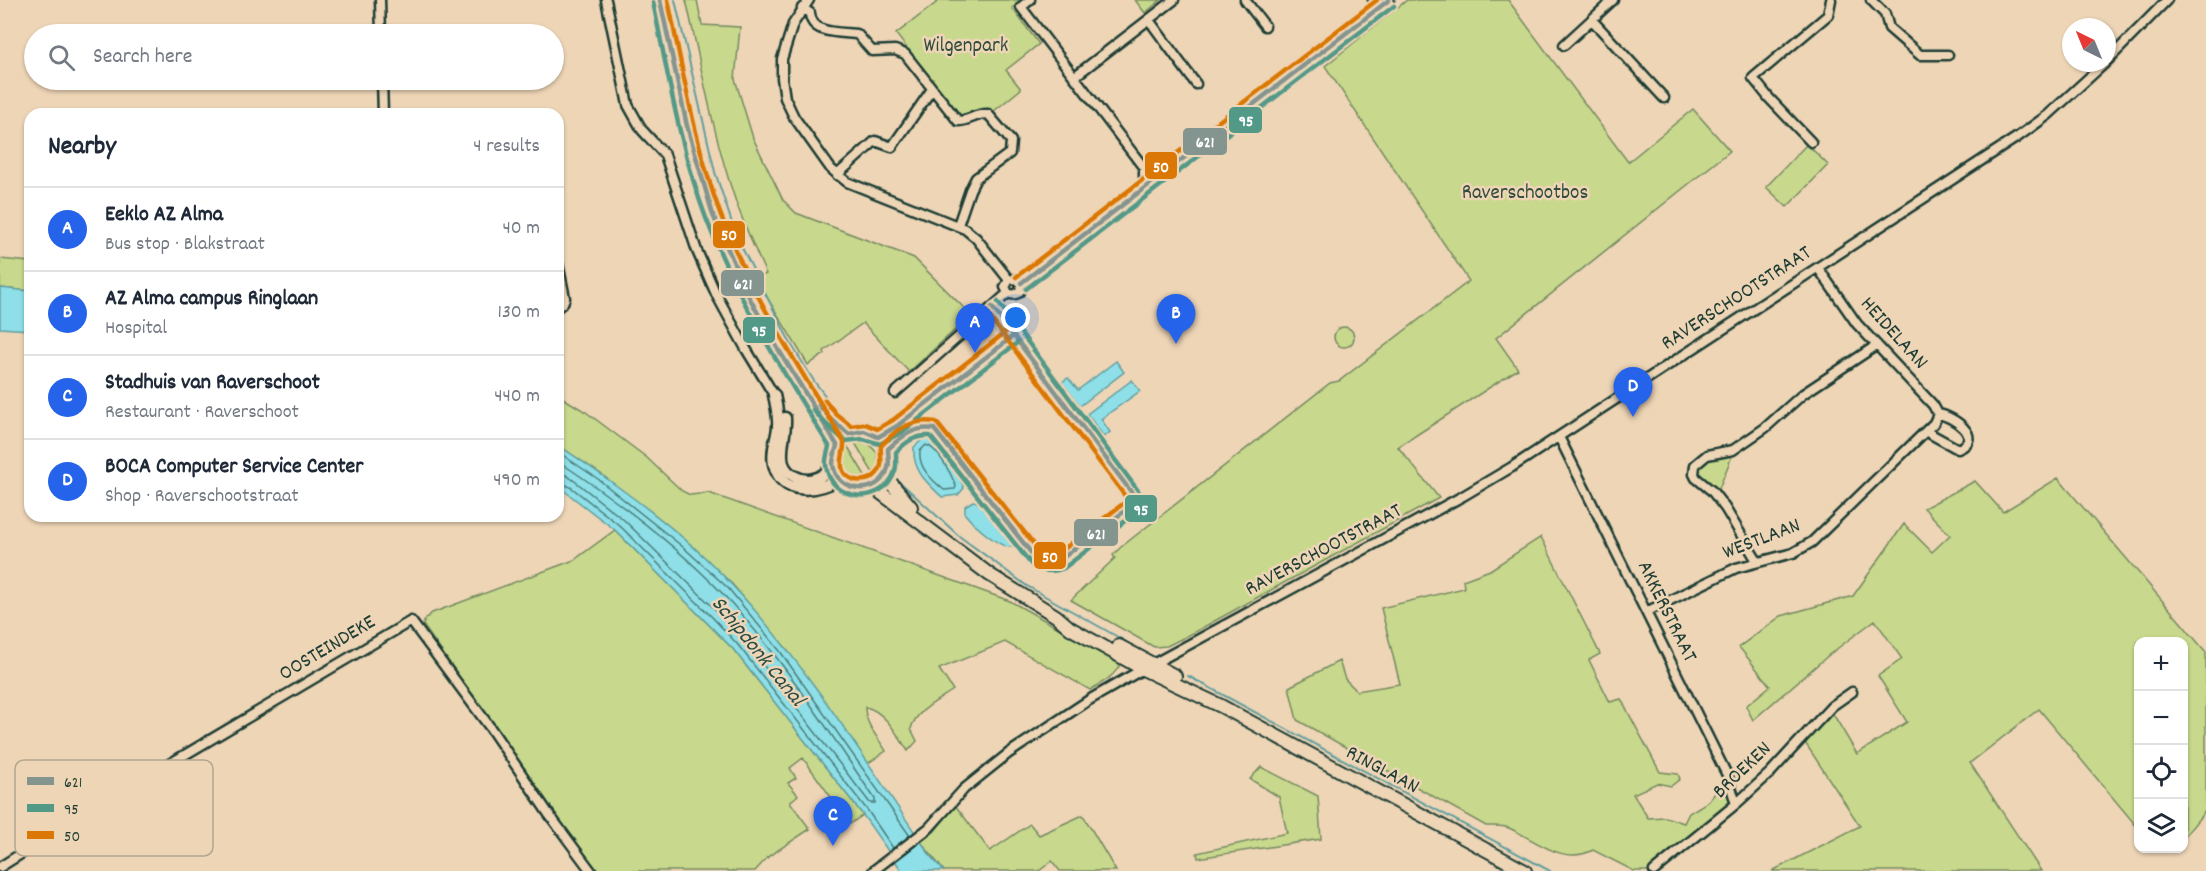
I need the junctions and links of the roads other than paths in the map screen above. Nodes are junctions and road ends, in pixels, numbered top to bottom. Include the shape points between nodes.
1 (380, 0) edge
2 (606, 0) edge
3 (660, 0) edge
4 (809, 0) edge
5 (1030, 0) edge
6 (1174, 0) edge
7 (1245, 0) edge
8 (1373, 0) edge
9 (1389, 0) edge
10 (1613, 0) edge
11 (1831, 0) edge
12 (1870, 0) edge
13 (2167, 0) edge
14 (802, 8) junction
15 (1379, 8) junction
16 (1149, 20) junction
17 (1592, 20) junction
18 (381, 24) edge
19 (1265, 26) dead end
20 (1564, 45) dead end
21 (2116, 52) edge
22 (1948, 55) dead end
23 (2095, 72) edge
24 (1074, 77) junction
25 (1196, 84) dead end
26 (932, 89) junction
27 (382, 90) edge
28 (1664, 98) dead end
29 (383, 108) edge
30 (1811, 142) dead end
31 (1144, 168) junction
32 (1163, 174) junction
33 (837, 175) junction
34 (1144, 189) junction
35 (958, 225) junction
36 (1818, 268) junction
37 (1009, 280) junction
38 (1021, 284) junction
39 (1008, 293) junction
40 (1877, 345) junction
41 (807, 393) junction
42 (895, 393) dead end
43 (774, 394) junction
44 (1936, 418) junction
45 (1927, 432) junction
46 (849, 434) junction
47 (1559, 437) junction
48 (837, 445) junction
49 (832, 467) junction
50 (885, 476) junction
51 (838, 479) junction
52 (873, 487) junction
53 (932, 530) junction
54 (1757, 561) junction
55 (1646, 612) junction
56 (1056, 616) junction
57 (1148, 666) junction
58 (1852, 692) dead end
59 (1221, 706) junction
60 (176, 760) edge
61 (1736, 804) junction
62 (18, 856) edge
63 (0, 867) edge
64 (877, 870) edge
65 (591, 871) edge
66 (1525, 871) edge
67 (1654, 871) edge

1 - 18 street
2 - 43 street via 628,105 642,130 665,155 697,251 716,294
3 - 41 main road via 690,135 713,215 747,293
4 - 14 street
5 - 24 street via 1021,7
6 - 16 street
7 - 19 street
8 - 15 street
9 - 15 street
10 - 17 street
11 - 30 street via 1828,15 1753,78
12 - 22 street via 1885,14 1889,28 1920,55
13 - 21 street, RAVERSCHOOTSTRAAT
14 - 26 street via 810,13 815,27 858,34 872,51 895,50 905,54
14 - 33 street via 792,24 782,59 786,98 794,117
15 - 32 street
16 - 24 street
16 - 25 street
17 - 20 street
17 - 28 street
23 - 36 street, RAVERSCHOOTSTRAAT via 2019,136
24 - 31 street
26 - 33 street via 892,147 875,141
26 - 35 street via 958,121 988,114 1011,141 1010,153 976,178
27 - 29 street
31 - 32 street
31 - 34 street
32 - 34 street
33 - 35 street via 858,187
34 - 38 street
35 - 37 street via 976,238
36 - 40 street, HEIDELAAN
36 - 47 street, RAVERSCHOOTSTRAAT
37 - 38 street via 1017,279
37 - 39 street via 1005,286
38 - 39 street via 1018,293
39 - 42 street
40 - 44 street, HEIDELAAN via 1934,405
40 - 54 street via 1803,394 1733,450 1707,455 1695,465 1696,478 1725,508
41 - 46 main road
41 - 48 main road
43 - 49 street via 785,415 781,454 790,474 811,480
43 - 51 street via 778,426 773,456 778,474 800,489 813,489
44 - 45 street, WESTLAAN
44 - 45 street via 1944,415 1966,429 1969,441 1958,449
45 - 54 street, WESTLAAN via 1812,542 1793,553
46 - 48 main road
46 - 50 main road via 870,433 884,442 890,459
47 - 55 street, AKKERSTRAAT
47 - 57 street, RAVERSCHOOTSTRAAT via 1472,492
48 - 49 main road
49 - 51 main road
50 - 52 main road
50 - 53 main road, RINGLAAN
51 - 52 main road via 854,489
52 - 53 main road, RINGLAAN
53 - 56 main road, RINGLAAN via 990,575
54 - 55 street, WESTLAAN
55 - 61 street, AKKERSTRAAT via 1728,777
56 - 57 main road, RINGLAAN via 1070,628
56 - 57 main road, RINGLAAN via 1138,656
57 - 59 main road, RINGLAAN
57 - 59 main road, RINGLAAN via 1176,676
57 - 64 street, RAVERSCHOOTSTRAAT via 1009,753
58 - 61 street, BROEKEN via 1832,706
59 - 66 main road, RINGLAAN
60 - 65 street, OOSTEINDEKE via 411,621
61 - 67 street, BROEKEN
62 - 63 street, OOSTEINDEKE

